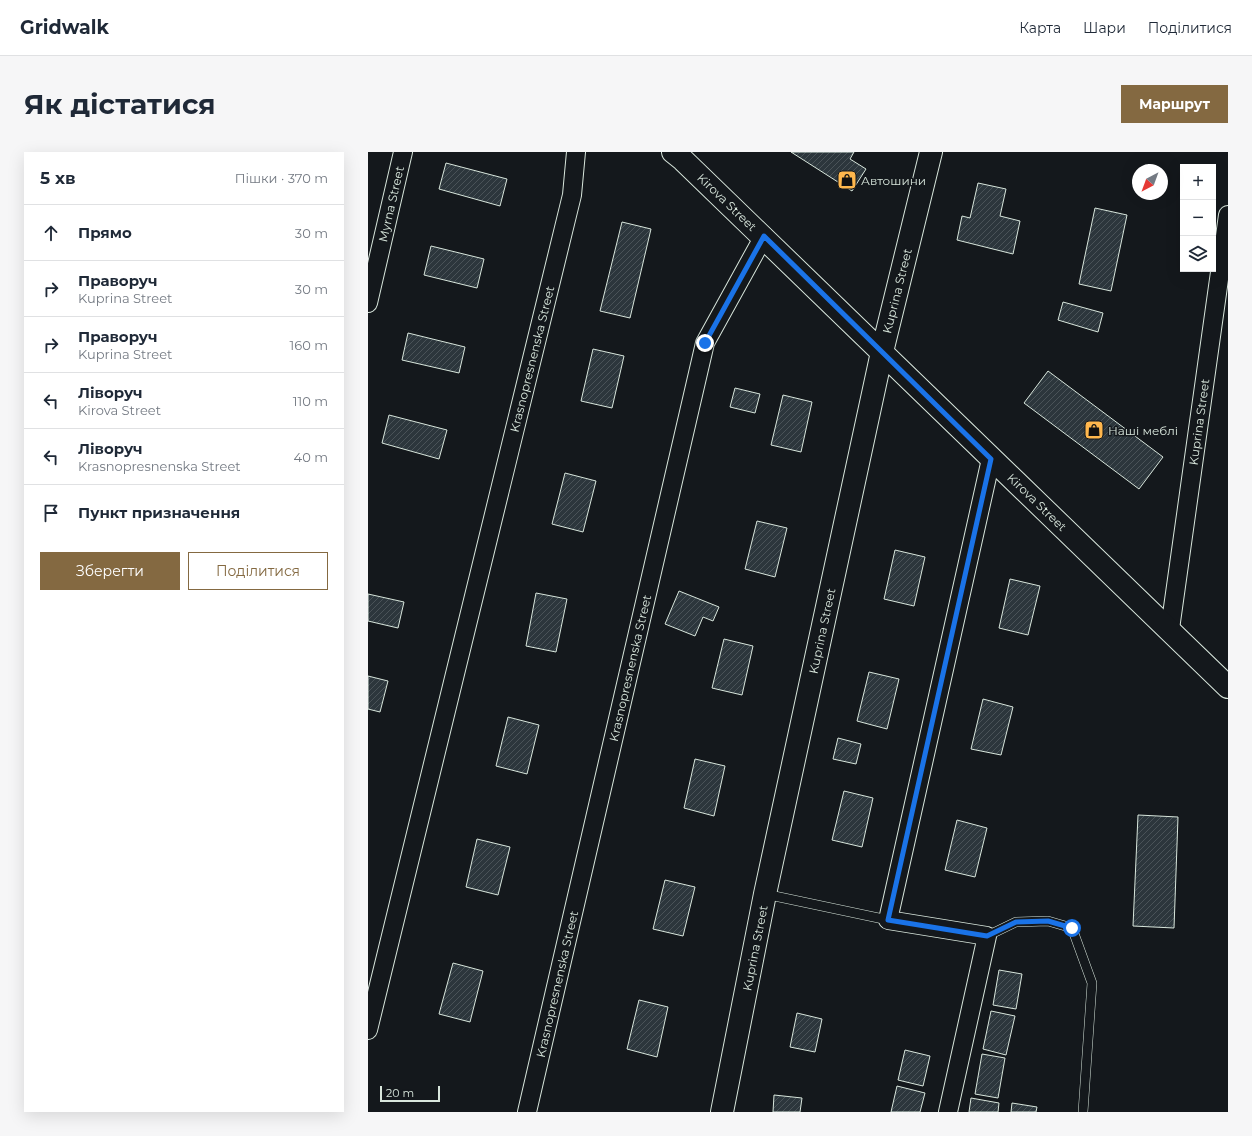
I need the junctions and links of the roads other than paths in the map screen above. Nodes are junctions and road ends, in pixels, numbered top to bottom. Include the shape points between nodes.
1 (403, 152) edge
2 (576, 152) edge
3 (931, 152) edge
4 (682, 155) edge
5 (1228, 215) edge
6 (764, 236) junction
7 (368, 303) edge
8 (882, 352) junction
9 (991, 459) junction
10 (1170, 630) junction
11 (1228, 686) edge
12 (765, 894) junction
13 (888, 920) junction
14 (987, 936) junction
15 (368, 1030) edge
16 (527, 1112) edge
17 (722, 1112) edge
18 (948, 1112) edge
19 (1083, 1112) edge

1 - 7 street, Myrna Street
2 - 15 street, Krasnopresnenska Street via 572,195
3 - 8 main road, Kuprina Street
4 - 6 main road, Kirova Street
5 - 10 street, Kuprina Street
6 - 8 main road, Kirova Street
6 - 16 street, Krasnopresnenska Street via 705,343
8 - 9 main road, Kirova Street
8 - 12 main road, Kuprina Street
9 - 10 main road, Kirova Street
9 - 13 street
10 - 11 main road, Kirova Street
12 - 13 lane
12 - 17 main road, Kuprina Street
13 - 14 street
14 - 18 street
14 - 19 lane via 1016,922 1048,921 1072,928 1092,983

